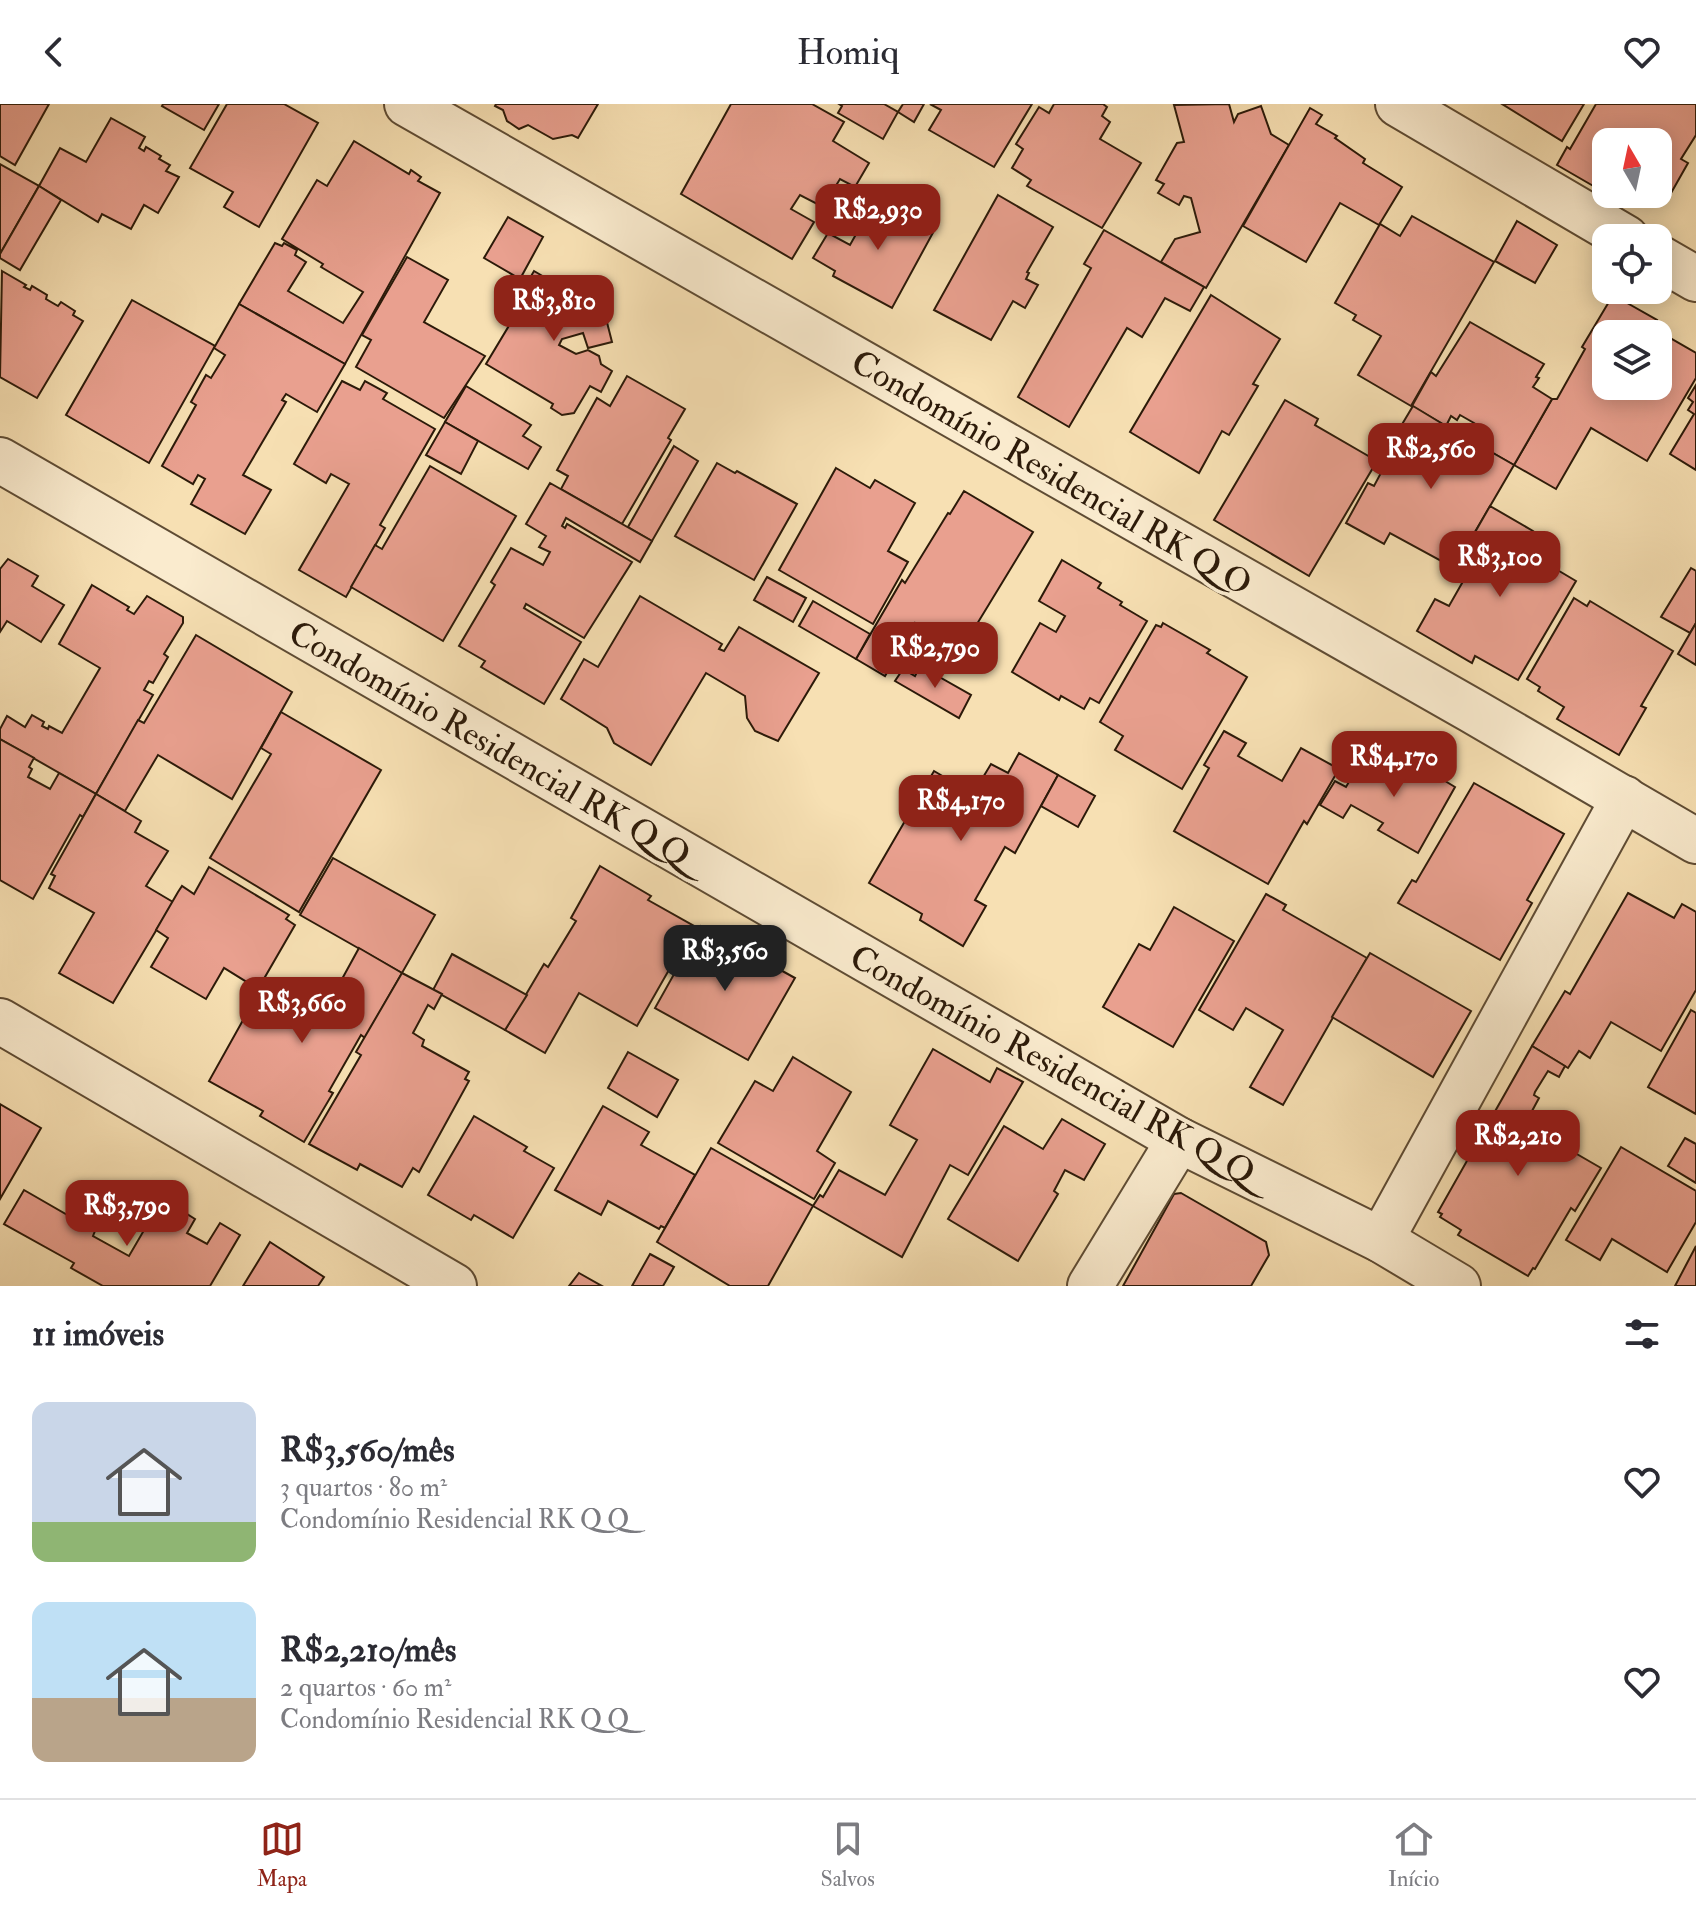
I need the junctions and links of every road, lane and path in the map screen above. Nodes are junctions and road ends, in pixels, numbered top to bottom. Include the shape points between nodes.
1 (407, 104) edge
2 (1398, 104) edge
3 (1602, 224) edge
4 (1672, 265) edge
5 (1696, 279) edge
6 (0, 460) edge
7 (1624, 798) junction
8 (1696, 841) edge
9 (0, 1021) edge
10 (1179, 1140) junction
11 (1381, 1240) junction
12 (454, 1286) edge
13 (1090, 1286) edge
14 (1458, 1286) edge

1 - 7 street, Condomínio Residencial RK Q O
2 - 3 street
4 - 5 street
6 - 10 street, Condomínio Residencial RK Q Q
7 - 8 street, Condomínio Residencial RK Q O
7 - 11 street
9 - 12 street
10 - 11 street, Condomínio Residencial RK Q Q
10 - 13 street
11 - 14 street, Condomínio Residencial RK Q Q

